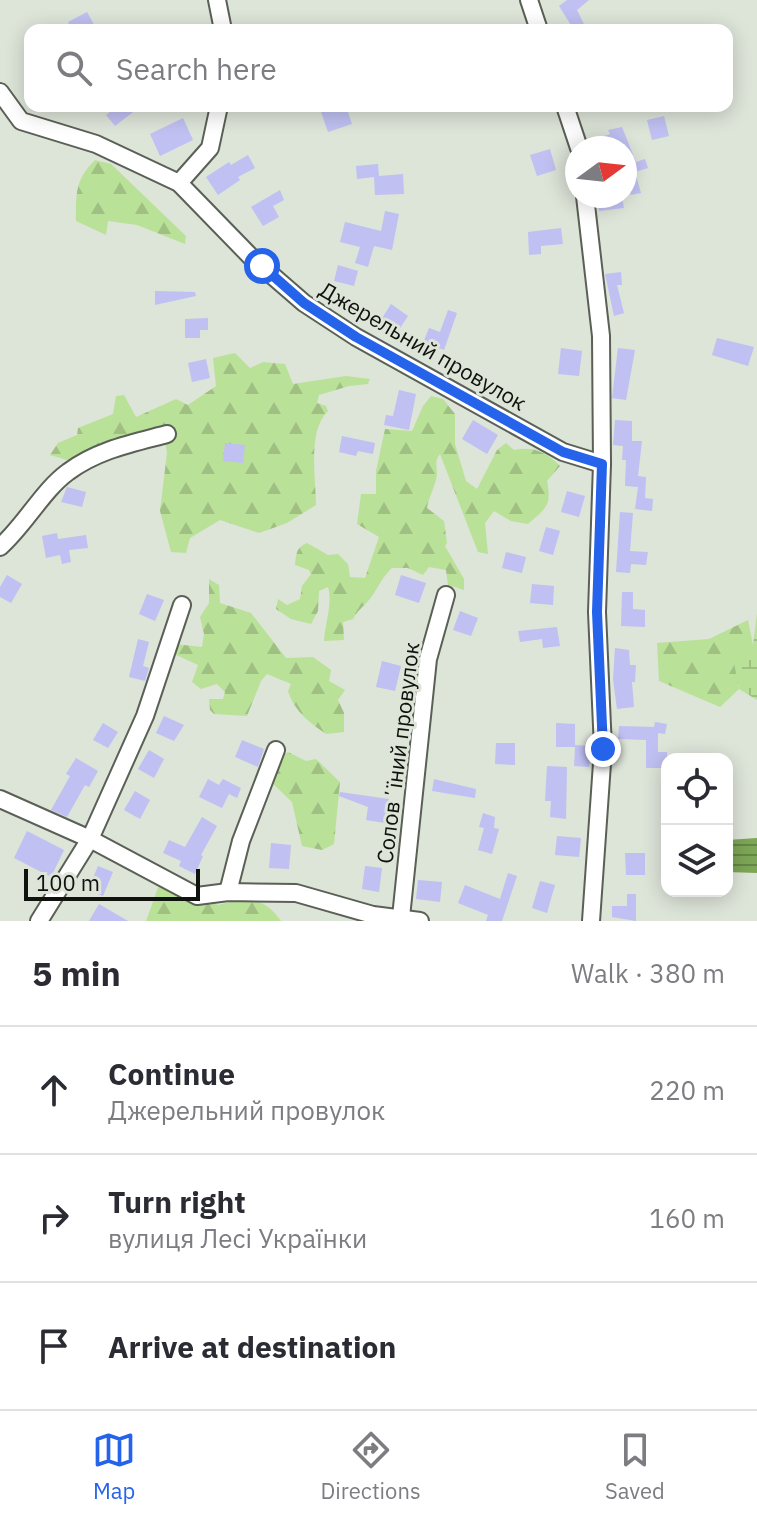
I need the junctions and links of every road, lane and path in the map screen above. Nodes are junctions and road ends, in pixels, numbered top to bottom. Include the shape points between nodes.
1 (217, 0) edge
2 (529, 0) edge
3 (222, 24) edge
4 (537, 24) edge
5 (0, 92) edge
6 (218, 112) edge
7 (567, 112) edge
8 (0, 116) edge
9 (21, 121) junction
10 (575, 136) edge
11 (179, 183) junction
12 (586, 208) edge
13 (167, 434) dead end
14 (602, 464) junction
15 (0, 547) edge
16 (446, 595) dead end
17 (182, 605) dead end
18 (276, 750) dead end
19 (0, 799) edge
20 (90, 839) junction
21 (228, 892) junction
22 (401, 917) junction
23 (379, 918) edge
24 (39, 921) edge
25 (420, 921) edge
26 (591, 921) edge

1 - 3 street
2 - 4 street
5 - 9 street
6 - 11 street via 210,148
7 - 10 street
8 - 9 street, Джерельний провулок
9 - 11 street, Джерельний провулок via 96,144
11 - 14 street, Джерельний провулок via 304,303 563,452
12 - 14 street via 601,336
13 - 15 street via 112,448 67,472
14 - 26 street via 597,612 603,749
16 - 22 street, Соловʼїний провулок via 428,659
17 - 20 street via 145,716
18 - 21 street via 241,841
19 - 20 street
20 - 21 street via 197,896
20 - 24 street
21 - 23 street via 296,893
22 - 23 street
22 - 25 street

